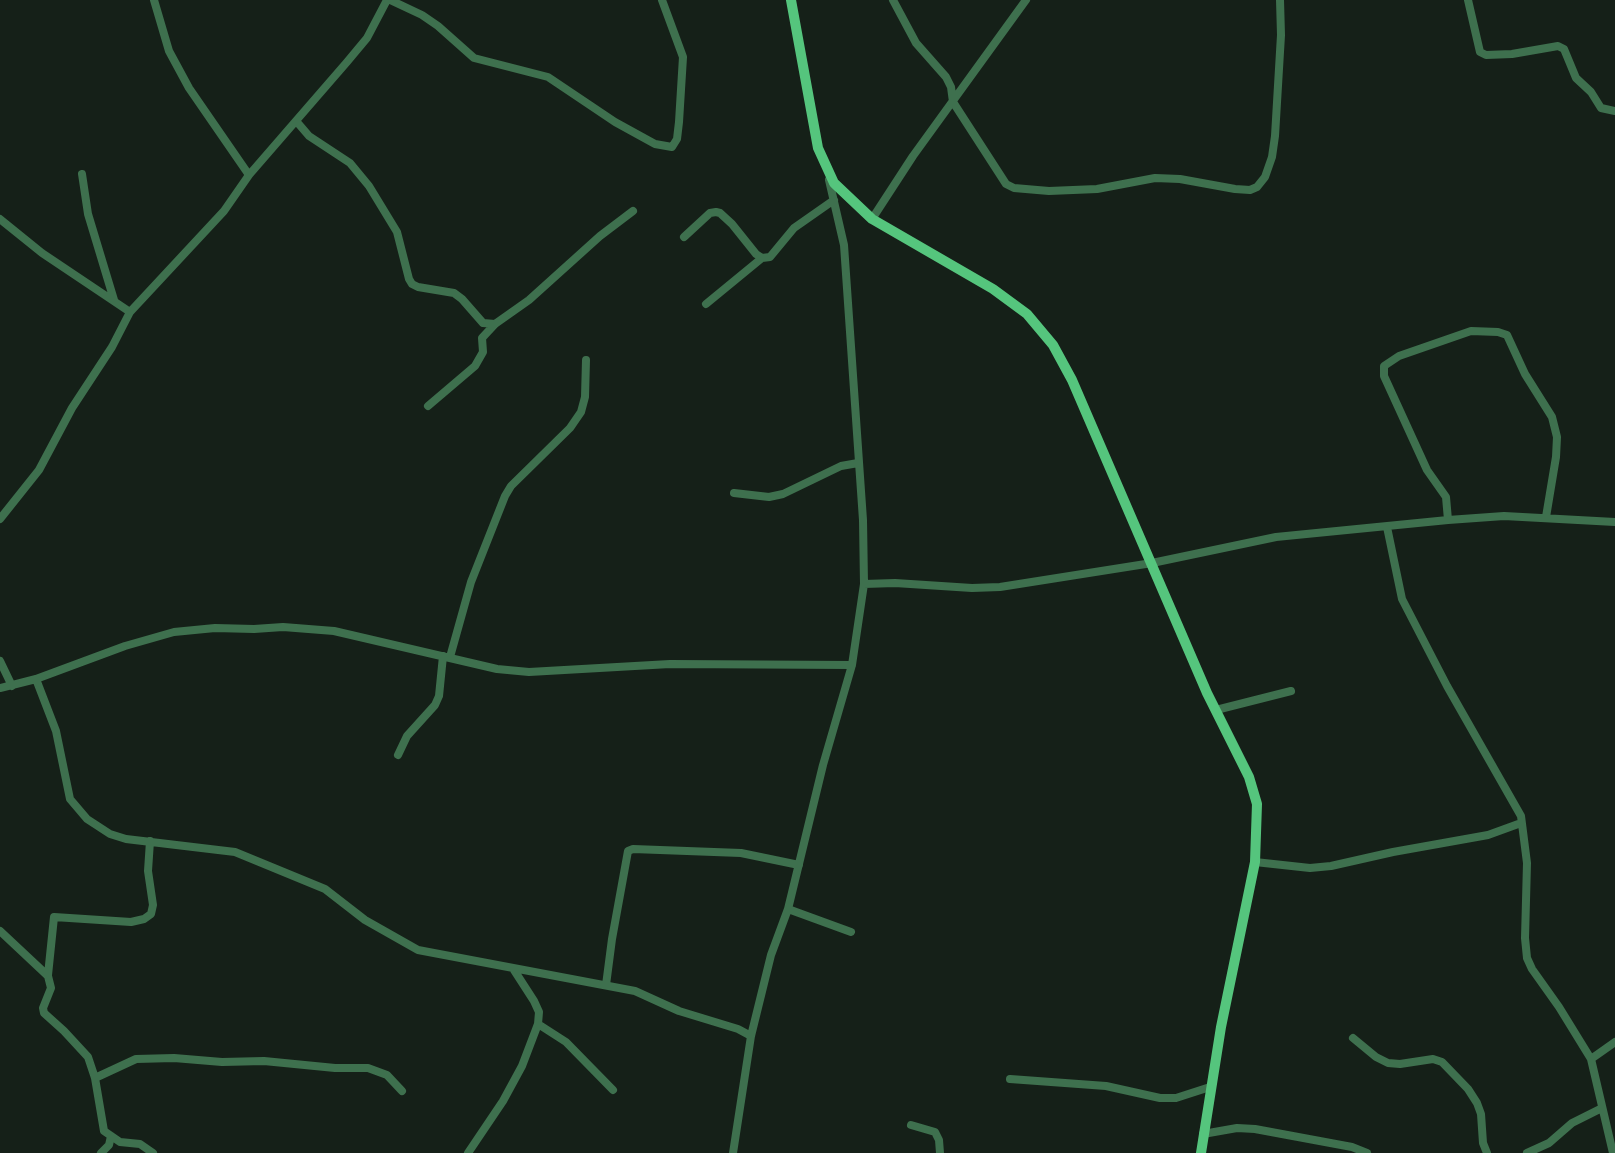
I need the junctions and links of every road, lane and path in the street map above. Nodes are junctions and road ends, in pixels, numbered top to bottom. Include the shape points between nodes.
1 (154, 0) edge
2 (389, 0) edge
3 (662, 0) edge
4 (791, 0) edge
5 (893, 0) edge
6 (1027, 0) edge
7 (1280, 0) edge
8 (1468, 0) edge
9 (953, 102) junction
10 (1615, 111) edge
11 (297, 122) junction
12 (827, 170) junction
13 (82, 174) dead end
14 (249, 175) junction
15 (834, 200) junction
16 (633, 211) dead end
17 (0, 219) edge
18 (872, 219) junction
19 (684, 237) dead end
20 (762, 258) junction
21 (114, 300) junction
22 (706, 304) dead end
23 (130, 312) junction
24 (495, 324) junction
25 (586, 360) dead end
26 (428, 406) dead end
27 (858, 463) junction
28 (734, 493) dead end
29 (1546, 517) junction
30 (0, 519) edge
31 (1448, 520) junction
32 (1615, 522) edge
33 (1387, 527) junction
34 (1152, 563) junction
35 (864, 584) junction
36 (447, 657) junction
37 (0, 661) edge
38 (852, 665) junction
39 (36, 679) junction
40 (12, 686) junction
41 (0, 688) edge
42 (1291, 691) dead end
43 (1216, 709) junction
44 (398, 755) dead end
45 (1521, 823) junction
46 (150, 842) junction
47 (1255, 862) junction
48 (799, 864) junction
49 (788, 908) junction
50 (0, 931) edge
51 (852, 932) dead end
52 (514, 970) junction
53 (48, 976) junction
54 (606, 985) junction
55 (538, 1024) junction
56 (751, 1036) junction
57 (1353, 1038) dead end
58 (1615, 1042) edge
59 (1591, 1059) junction
60 (95, 1078) junction
61 (1010, 1079) dead end
62 (1210, 1087) junction
63 (612, 1090) dead end
64 (402, 1091) dead end
65 (1602, 1108) junction
66 (911, 1125) dead end
67 (1203, 1135) junction
68 (111, 1136) junction
69 (101, 1153) edge
70 (153, 1153) edge
71 (468, 1153) edge
72 (733, 1153) edge
73 (940, 1153) edge
74 (1201, 1153) edge
75 (1367, 1153) edge
76 (1487, 1153) edge
77 (1527, 1153) edge
78 (1613, 1153) edge

1 - 14 street via 169,51 189,88
2 - 3 street via 430,20 474,58 548,77 615,122 655,144 672,147 677,139 683,57
2 - 11 street via 366,38
4 - 12 main road via 818,148
5 - 9 street via 916,43 946,77
6 - 9 street
7 - 9 street via 1274,146 1265,177 1250,190 1155,178 1078,191 1014,188 1006,184
8 - 10 street via 1480,52 1564,48 1576,78 1601,108
9 - 18 street
11 - 14 street
11 - 24 street via 309,136 350,163 369,186 397,232 412,284 454,293 483,323
12 - 15 street
12 - 18 main road via 845,195
13 - 21 street via 88,214
14 - 23 street via 224,211
15 - 20 street via 794,228 770,257
15 - 27 street via 844,245
16 - 24 street
17 - 21 street
18 - 34 main road via 993,289 1027,314 1053,345
19 - 20 street via 710,213 720,213
20 - 22 street
21 - 23 street
23 - 30 street via 39,470
24 - 26 street via 482,338 483,352 475,366
25 - 36 street via 582,412 505,496
27 - 28 street via 841,466 783,494
27 - 35 street
29 - 31 street
29 - 31 street via 1556,457 1552,418 1507,335 1471,331 1399,356 1384,366 1384,376 1427,470 1446,497
29 - 32 street
31 - 33 street
33 - 34 street via 1276,537
33 - 45 street via 1402,599 1519,811
34 - 35 street via 1000,587
34 - 43 main road
35 - 38 street
36 - 38 street via 529,672 670,664
36 - 39 street via 334,631 215,628 137,642
36 - 44 street via 435,705 407,736
37 - 40 street
38 - 48 street
39 - 40 street
39 - 46 street via 56,731 75,807 110,834
40 - 41 street
42 - 43 street
43 - 47 main road via 1250,777 1257,804
45 - 47 street via 1488,835 1331,866
45 - 59 street via 1527,863 1527,958
46 - 52 street via 235,852 325,889 365,920 418,950
46 - 53 street via 151,914 131,922 54,917
47 - 62 main road
48 - 49 street
48 - 54 street via 741,853 628,851
49 - 51 street
49 - 56 street
50 - 53 street
52 - 54 street
52 - 55 street via 539,1013
53 - 60 street via 51,988 44,1013 88,1057
54 - 56 street via 635,991
55 - 63 street via 566,1042
55 - 71 street via 523,1066
56 - 72 street
57 - 76 street via 1388,1063 1433,1059 1451,1070 1476,1102
58 - 59 street
59 - 65 street
60 - 64 street via 136,1059 264,1061 368,1068 387,1075
60 - 68 street via 101,1124
61 - 62 street via 1106,1086 1160,1098 1183,1097
62 - 67 main road
65 - 77 street
65 - 78 street
66 - 73 street via 935,1132
67 - 74 main road
67 - 75 street via 1255,1129
68 - 69 street
68 - 70 street

